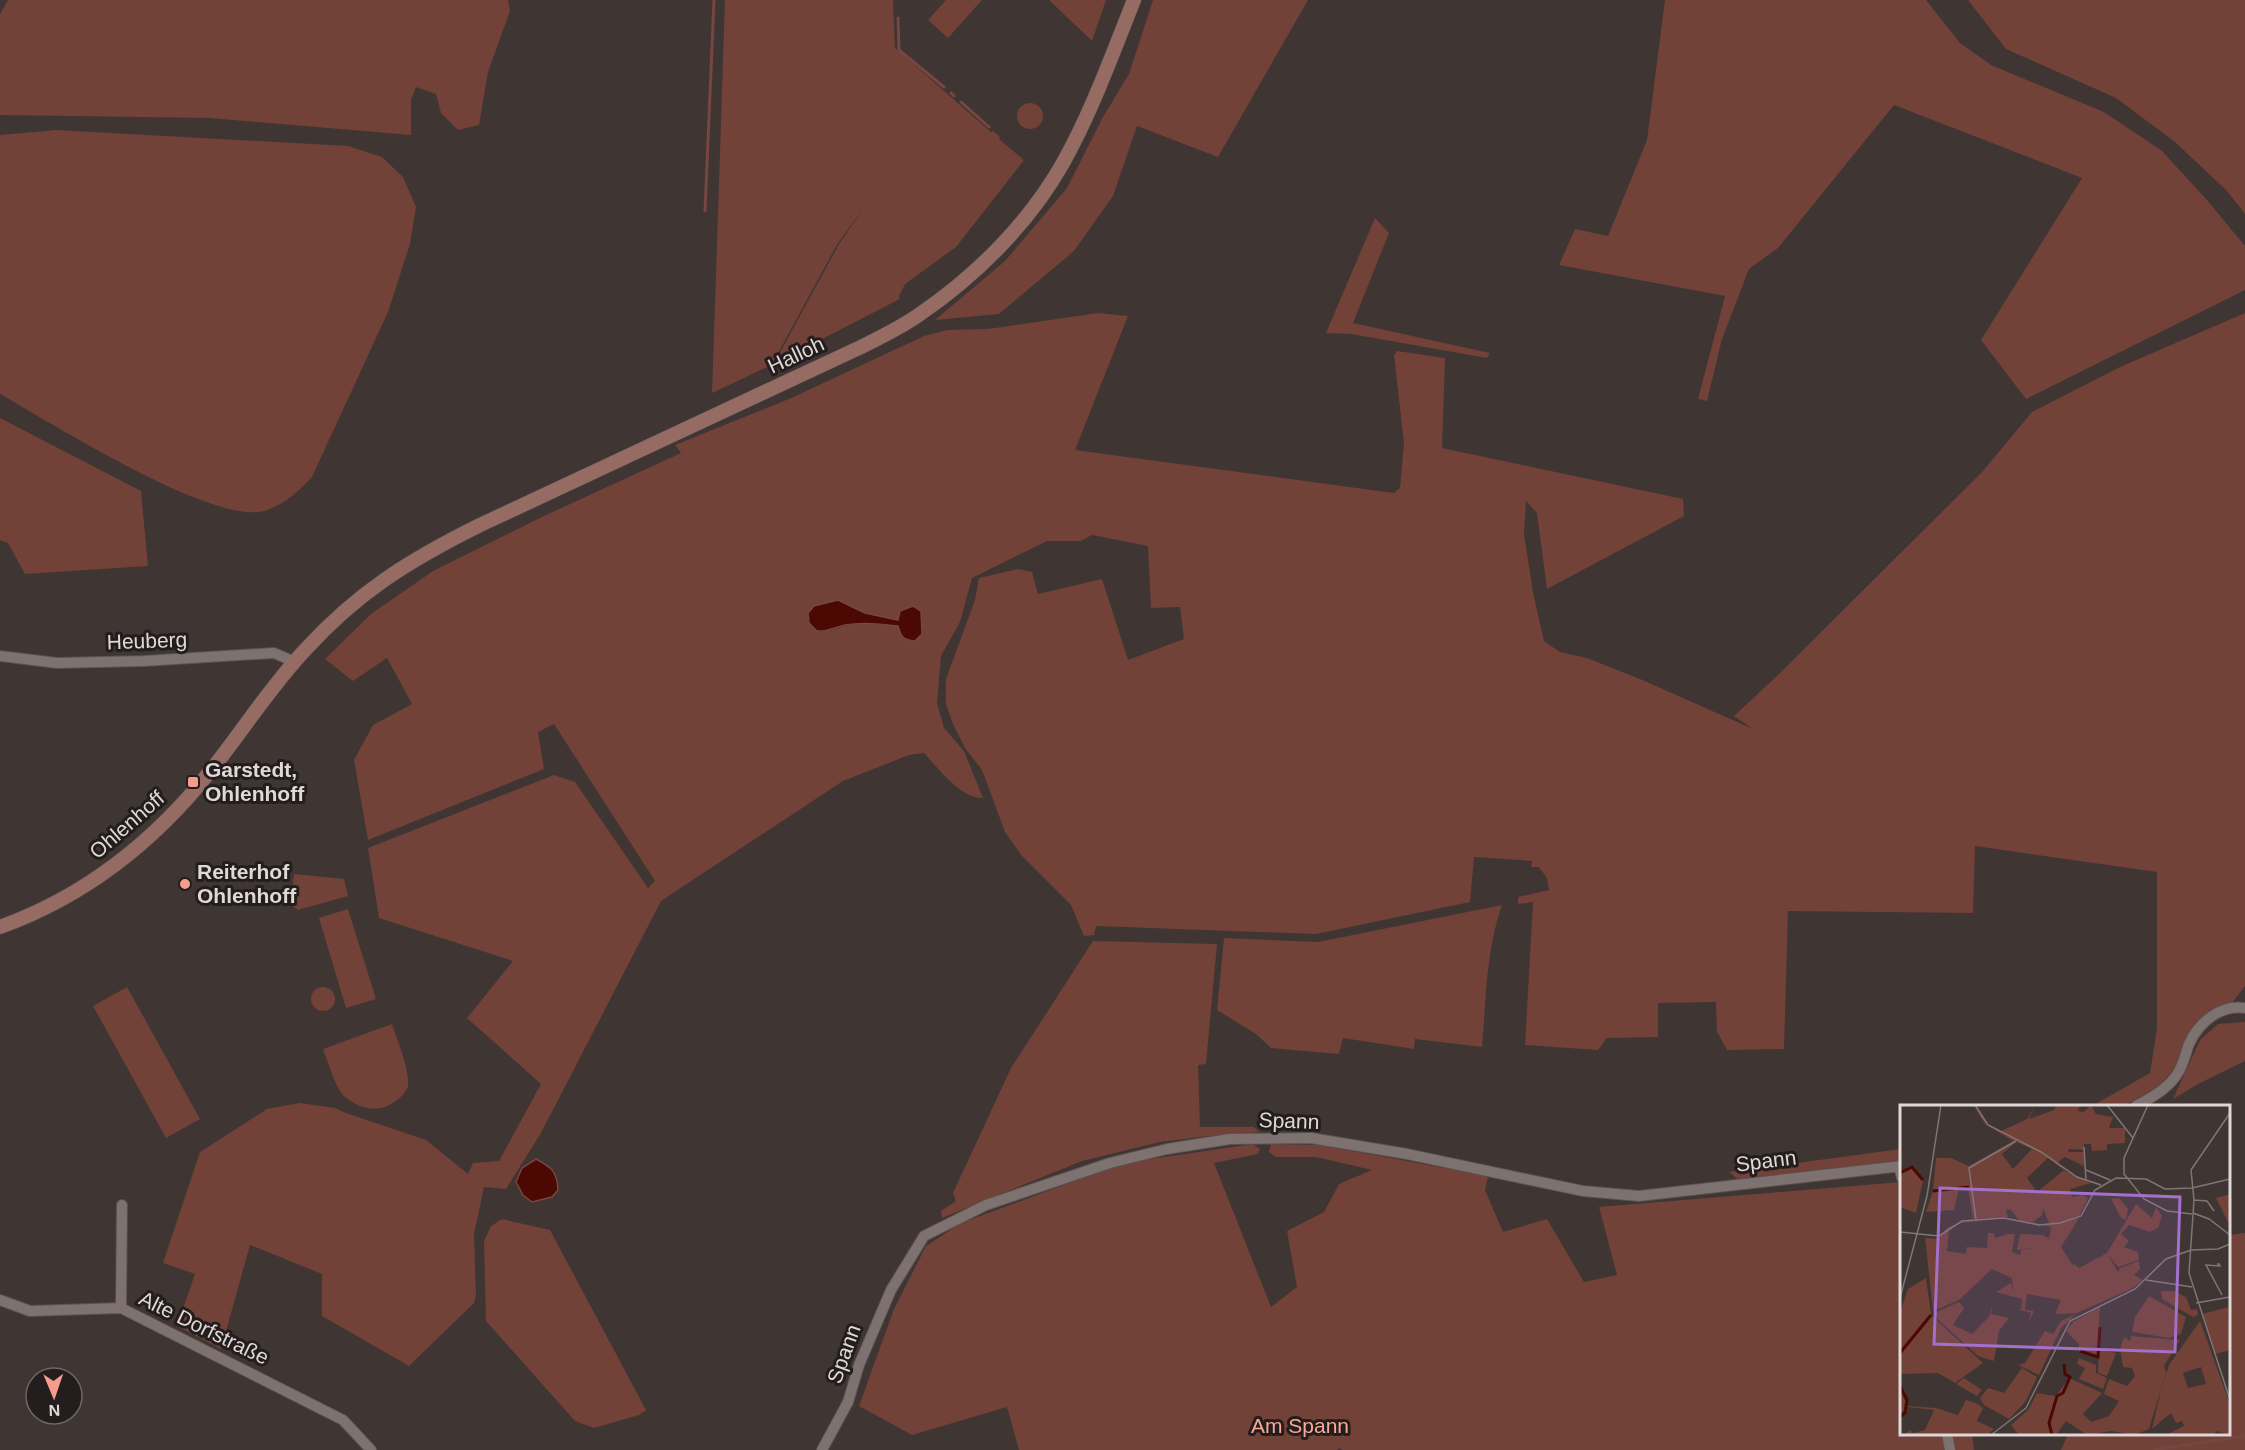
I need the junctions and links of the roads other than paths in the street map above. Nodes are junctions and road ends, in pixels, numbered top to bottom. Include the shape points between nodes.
1 (1134, 0) edge
2 (346, 608) joint
3 (0, 656) edge
4 (293, 664) junction
5 (0, 927) edge
6 (2245, 1008) edge
7 (2139, 1105) edge
8 (1900, 1166) edge
9 (122, 1205) dead end
10 (0, 1300) edge
11 (122, 1308) junction
12 (1947, 1435) edge
13 (371, 1450) edge
14 (822, 1450) edge
15 (1950, 1450) edge

1 - 2 main road, Halloh via 1093,102 1041,197 991,257 944,296 861,347 439,546 393,573
2 - 4 main road, Ohlenhoff
3 - 4 street, Heuberg via 57,663 274,654
4 - 5 main road, Ohlenhoff via 213,768 162,826 84,887
6 - 7 street via 2235,1006 2219,1011 2205,1021 2190,1041 2179,1071 2165,1088
8 - 14 street, Spann via 1639,1196 1583,1191 1311,1138 1230,1139 1110,1163 986,1204 924,1236 891,1290 848,1402
9 - 11 street
10 - 11 street, Alte Dorfstraße via 30,1311
11 - 13 street, Alte Dorfstraße via 342,1420
12 - 15 street

